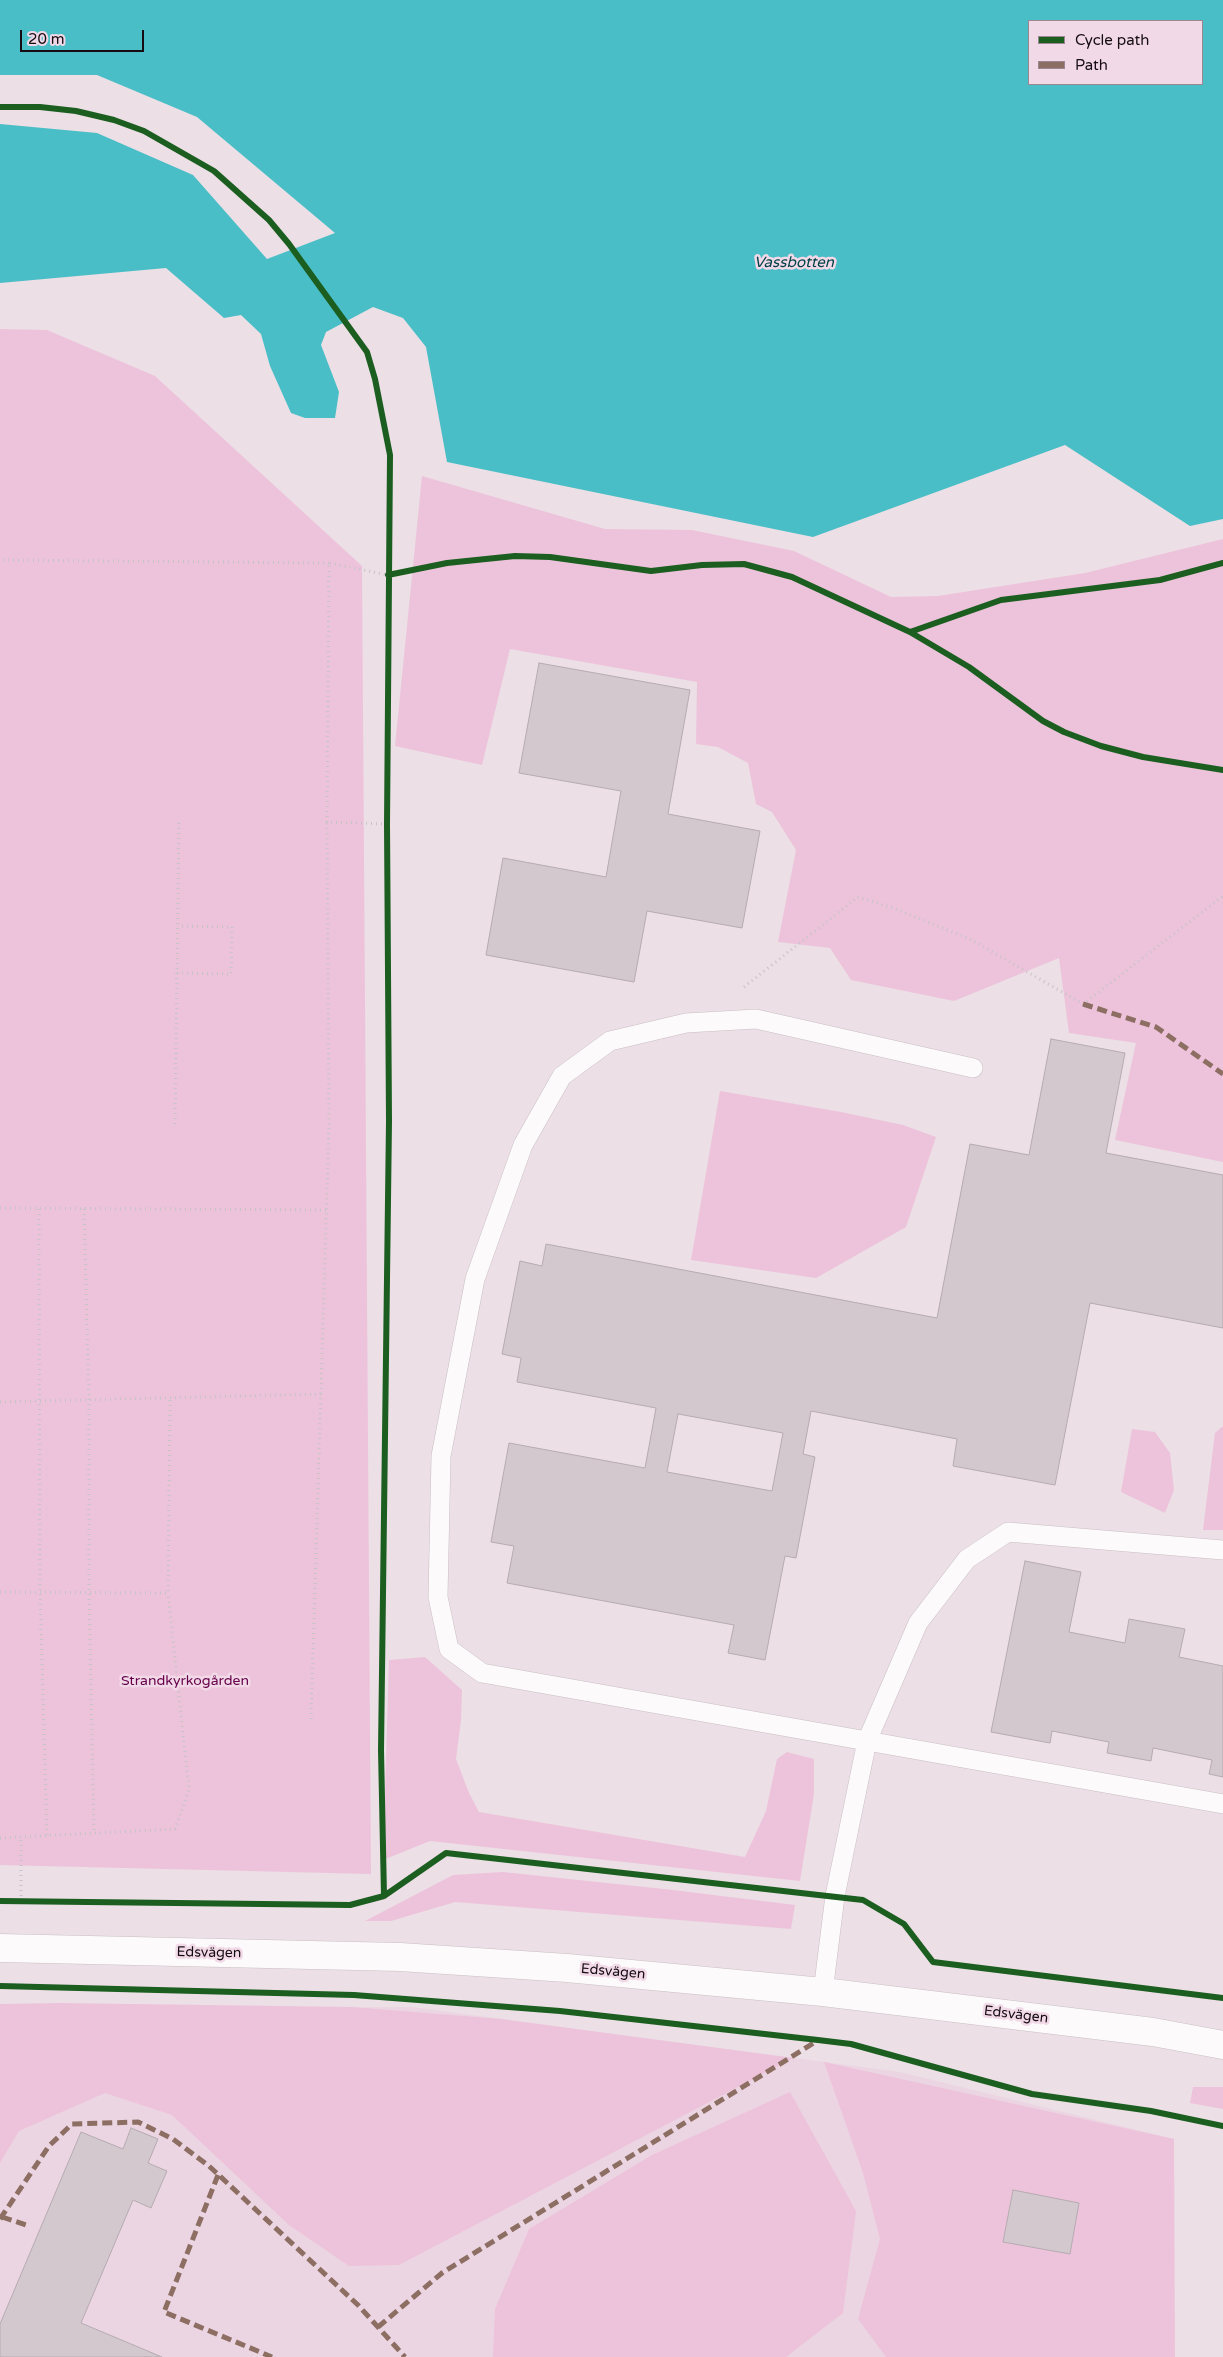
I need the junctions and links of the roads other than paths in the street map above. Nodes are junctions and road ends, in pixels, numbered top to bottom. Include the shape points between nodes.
1 (972, 1068) dead end
2 (1223, 1550) edge
3 (867, 1742) junction
4 (1223, 1804) edge
5 (0, 1948) edge
6 (823, 1992) junction
7 (1223, 2045) edge

1 - 3 lane via 756,1019 686,1023 610,1041 562,1076 523,1145 475,1279 441,1456 438,1597 449,1650 482,1673
2 - 3 lane via 1008,1532 966,1559 918,1623
3 - 4 lane
3 - 6 lane via 835,1896
5 - 6 main road, Edsvägen via 400,1957 567,1968
6 - 7 main road, Edsvägen via 1153,2032

